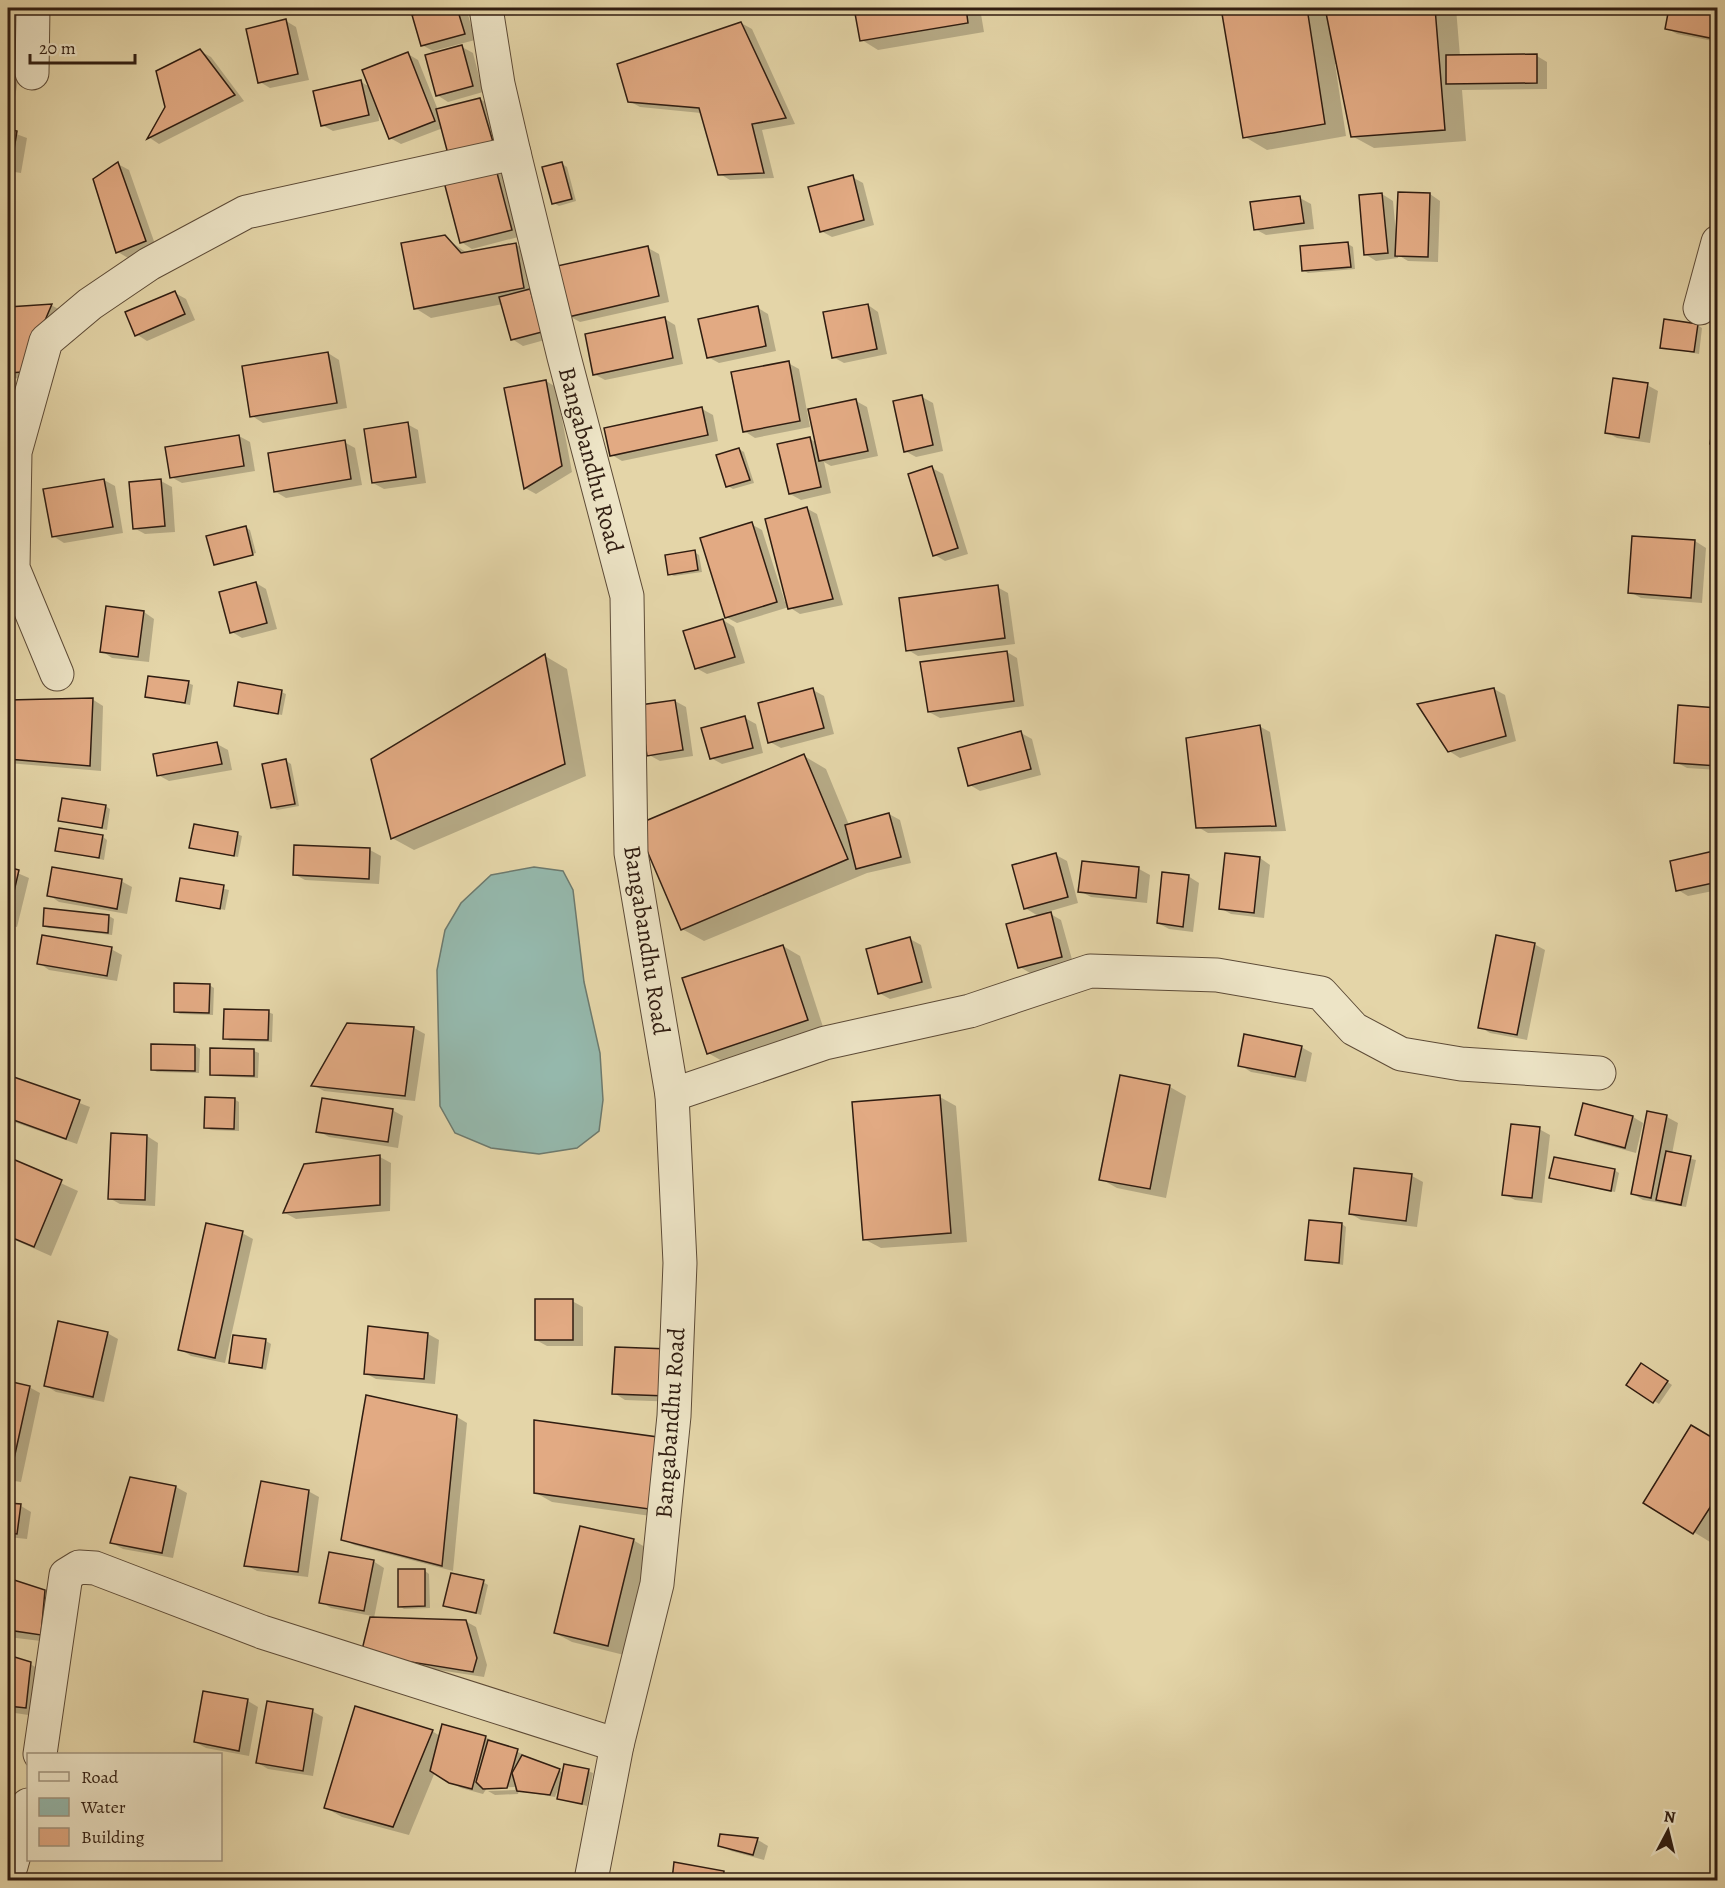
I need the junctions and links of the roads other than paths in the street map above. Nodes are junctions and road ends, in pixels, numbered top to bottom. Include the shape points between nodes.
1 (33, 8) edge
2 (486, 8) edge
3 (32, 73) dead end
4 (514, 153) junction
5 (1718, 242) edge
6 (1700, 308) dead end
7 (57, 674) dead end
8 (1599, 1073) dead end
9 (672, 1095) junction
10 (617, 1745) junction
11 (40, 1753) edge
12 (27, 1809) edge
13 (8, 1868) edge
14 (591, 1881) edge

1 - 3 street
2 - 4 street, Bangabandhu Road
4 - 7 street via 246,212 149,264 90,304 46,341 15,453 13,568
4 - 9 street, Bangabandhu Road via 627,596 631,853
5 - 6 street
8 - 9 street via 1461,1064 1401,1054 1354,1029 1321,993 1217,975 1090,970 970,1011 825,1043
9 - 10 street, Bangabandhu Road via 680,1263 674,1416 657,1584
10 - 11 street via 262,1632 95,1568 79,1567 66,1575
10 - 14 street, Bangabandhu Road
12 - 13 street via 12,1866

